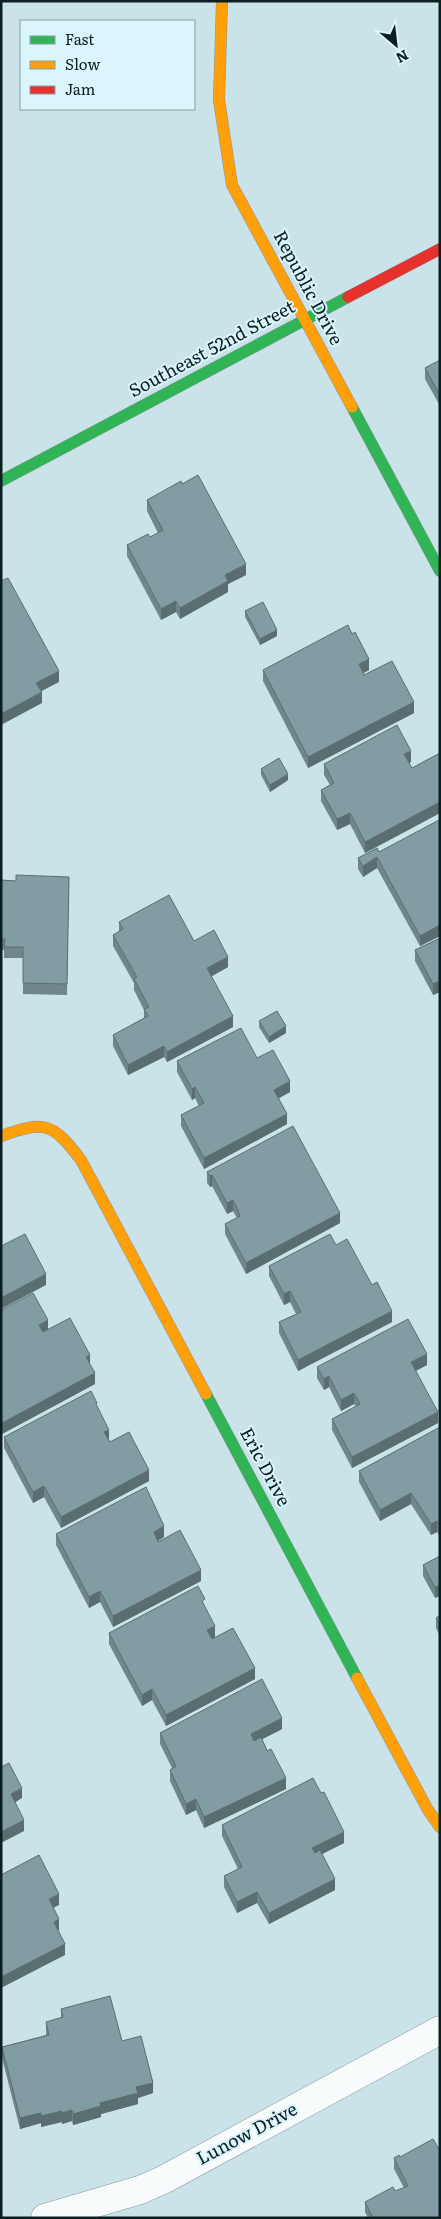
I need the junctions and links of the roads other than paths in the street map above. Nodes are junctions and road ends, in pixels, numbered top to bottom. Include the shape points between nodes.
1 (222, 1) edge
2 (440, 249) edge
3 (306, 320) junction
4 (1, 481) edge
5 (440, 571) edge
6 (1, 1136) edge
7 (440, 1827) edge
8 (440, 2030) edge
9 (45, 2218) edge

1 - 3 street, Republic Drive via 219,100 232,184
2 - 3 street, Southeast 52nd Street
3 - 4 street, Southeast 52nd Street
3 - 5 street, Republic Drive
6 - 7 street, Eric Drive via 33,1125 52,1129 70,1146 423,1802
8 - 9 street, Lunow Drive via 163,2180

